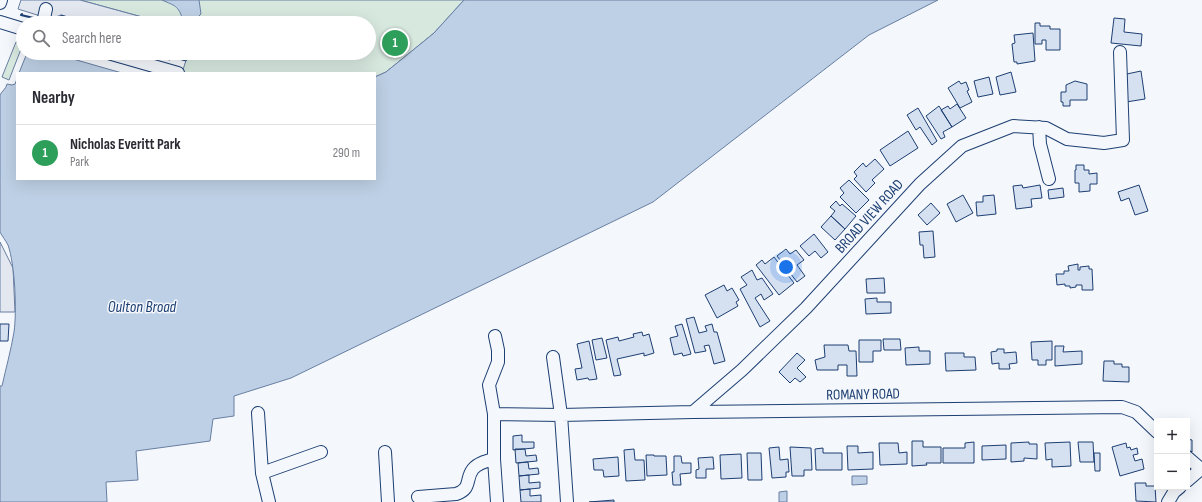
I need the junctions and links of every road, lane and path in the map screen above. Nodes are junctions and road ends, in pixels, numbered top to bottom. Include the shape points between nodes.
1 (46, 9) dead end
2 (44, 16) edge
3 (0, 22) edge
4 (16, 27) edge
5 (1120, 52) dead end
6 (132, 60) edge
7 (174, 72) edge
8 (1039, 127) junction
9 (1049, 179) dead end
10 (495, 336) dead end
11 (553, 357) dead end
12 (693, 412) junction
13 (258, 413) dead end
14 (494, 414) junction
15 (561, 415) junction
16 (1154, 429) edge
17 (321, 452) dead end
18 (385, 452) dead end
19 (494, 459) junction
20 (1190, 459) edge
21 (1201, 468) edge
22 (262, 473) junction
23 (1190, 478) edge
24 (1176, 490) edge
25 (418, 497) dead end
26 (269, 502) edge
27 (388, 502) edge
28 (497, 502) edge
29 (567, 502) edge
30 (1168, 502) edge

1 - 2 street
3 - 4 street
5 - 8 street, BROAD VIEW ROAD via 1123,140 1104,143 1066,139
6 - 7 street
8 - 9 street via 1040,144
8 - 12 street, BROAD VIEW ROAD via 1013,126 962,146 920,184 806,308 742,370
10 - 14 street via 498,362 490,385
11 - 15 street
12 - 15 street, ROMANY ROAD
12 - 16 street, ROMANY ROAD via 1122,407 1136,412
13 - 22 street
14 - 15 street, ROMANY ROAD
14 - 19 street
15 - 29 street
17 - 22 street
18 - 27 street
19 - 25 street via 473,468 467,487 461,492
19 - 28 street
20 - 21 street
21 - 23 street
22 - 26 street
24 - 30 street

